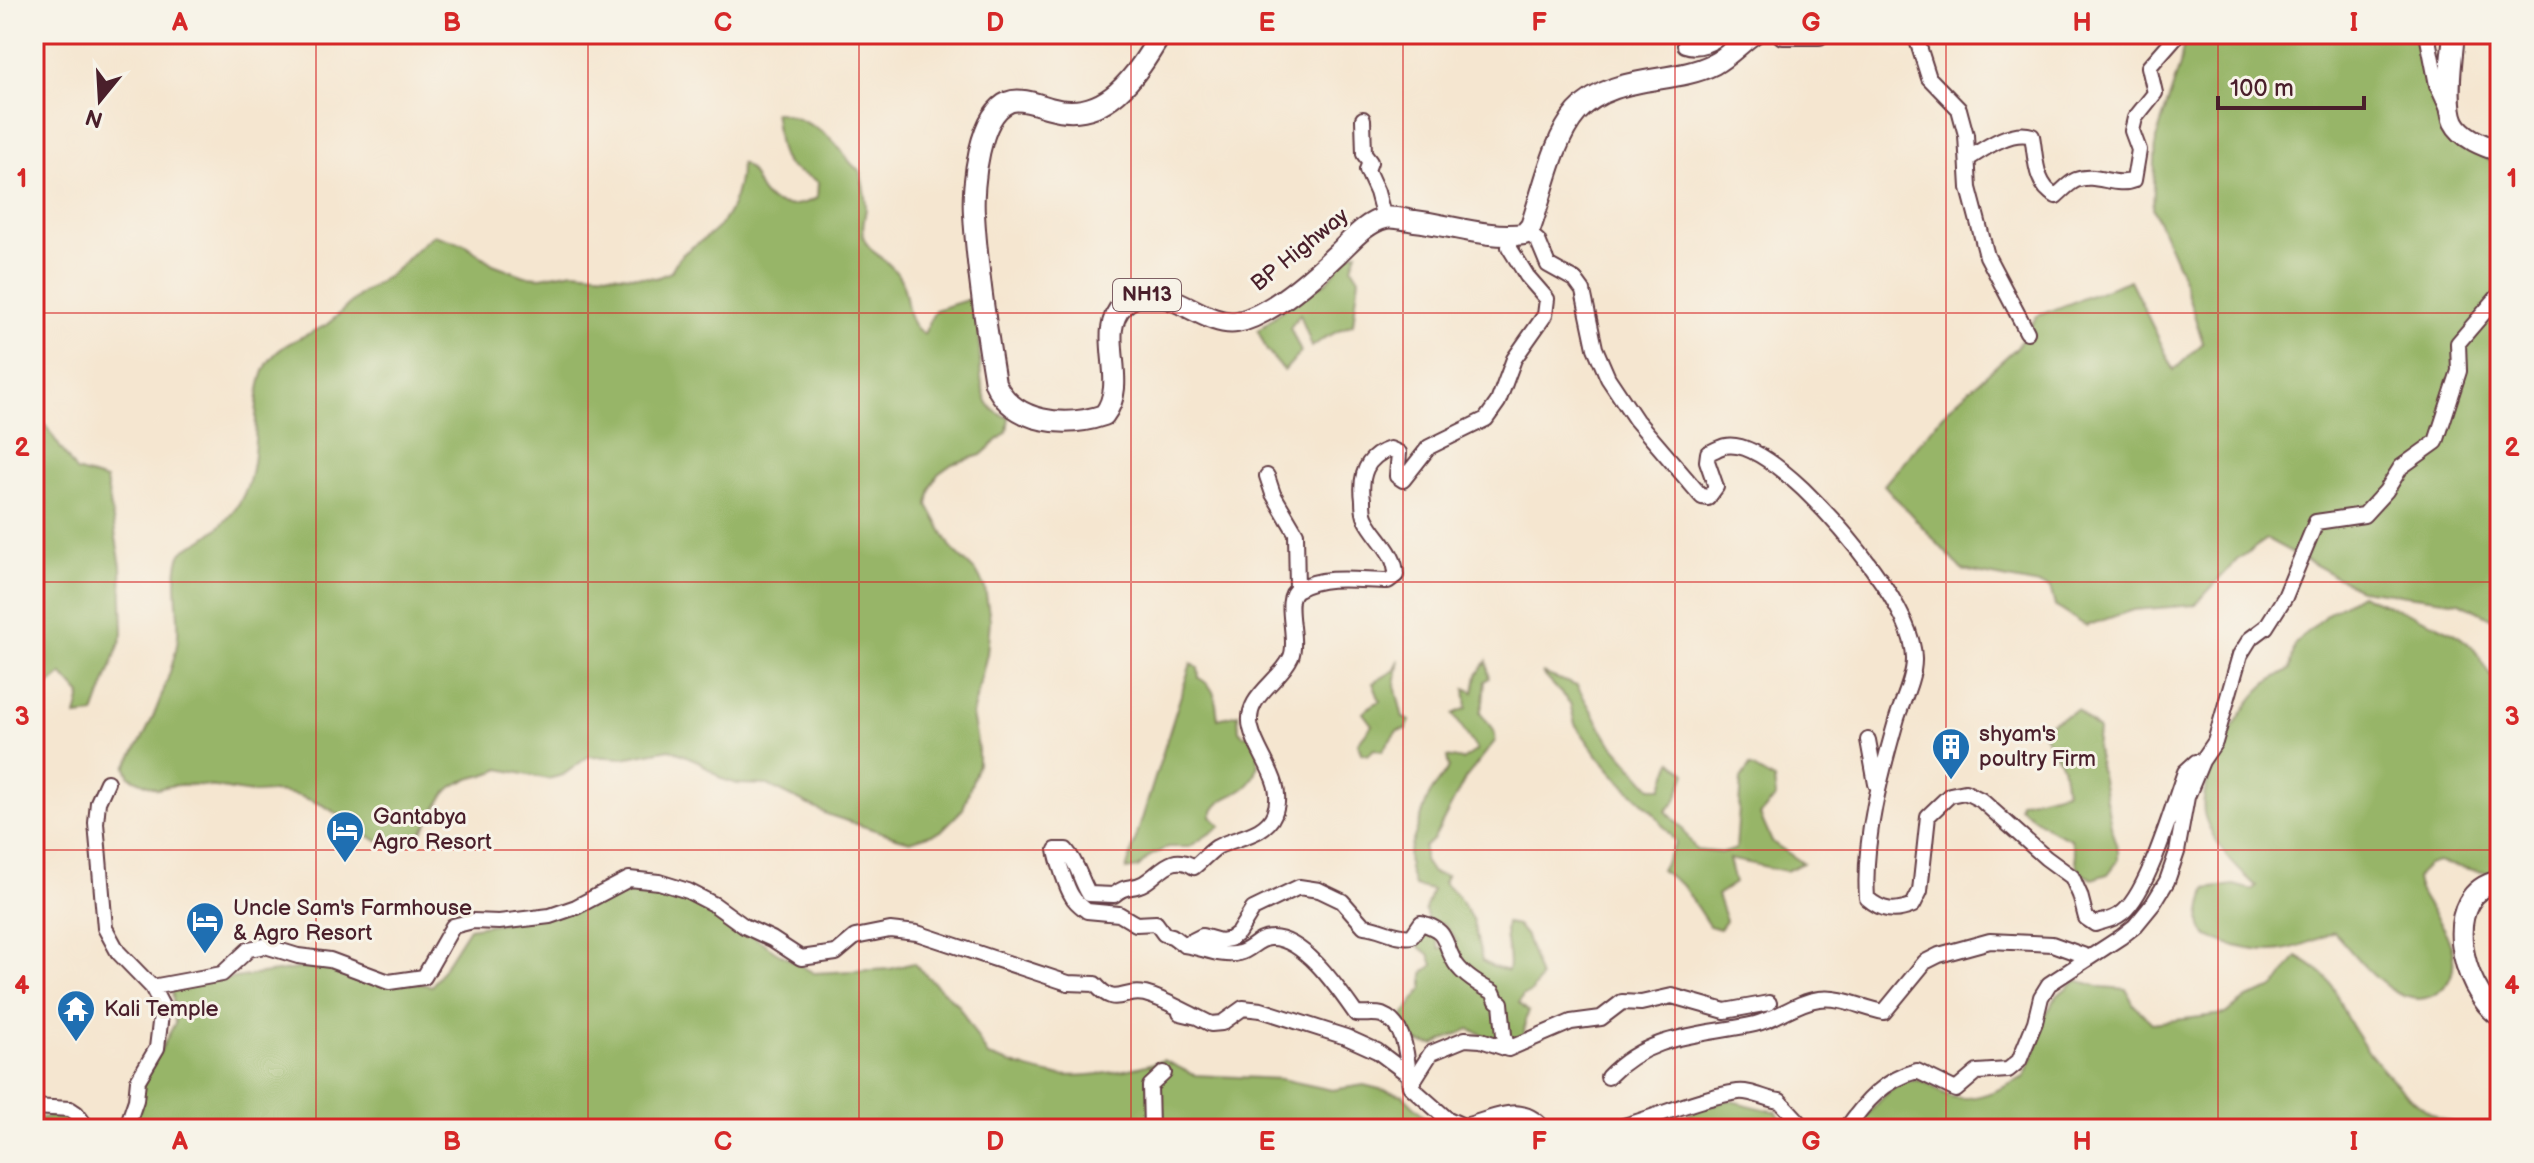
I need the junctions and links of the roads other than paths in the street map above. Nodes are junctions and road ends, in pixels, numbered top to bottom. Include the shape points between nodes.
1 (1161, 34) edge
2 (1697, 34) edge
3 (1723, 34) edge
4 (1753, 34) edge
5 (1819, 34) edge
6 (1915, 34) edge
7 (2178, 34) edge
8 (2427, 34) edge
9 (2454, 34) edge
10 (1788, 35) edge
11 (1363, 119) dead end
12 (2454, 122) junction
13 (2500, 151) edge
14 (1968, 159) junction
15 (1384, 218) junction
16 (1520, 233) junction
17 (2500, 294) edge
18 (2027, 332) dead end
19 (1267, 476) dead end
20 (1297, 589) junction
21 (1868, 740) dead end
22 (2202, 761) junction
23 (107, 782) dead end
24 (1877, 801) junction
25 (2500, 881) edge
26 (1184, 945) junction
27 (2088, 957) junction
28 (152, 987) junction
29 (1769, 1003) dead end
30 (1180, 1013) dead end
31 (2500, 1016) edge
32 (1197, 1017) junction
33 (1508, 1049) junction
34 (1164, 1073) dead end
35 (1608, 1077) dead end
36 (1410, 1080) junction
37 (34, 1107) edge
38 (88, 1129) edge
39 (126, 1129) edge
40 (1151, 1129) edge
41 (1544, 1129) edge
42 (1622, 1129) edge
43 (1809, 1129) edge
44 (1846, 1129) edge

1 - 15 highway, BP Highway / NH13 via 1117,93 1100,107 1061,111 1009,101 986,126 974,213 995,383 1007,403 1044,419 1104,415 1116,389 1112,332 1124,305 1151,294 1224,322 1251,318 1312,276 1368,225
2 - 3 street via 1685,45 1704,46
4 - 16 highway via 1713,64 1625,85 1577,111 1557,147 1531,226
5 - 10 highway
6 - 14 street via 1929,78 1959,109
7 - 14 street via 2149,67 2155,93 2135,118 2132,131 2139,150 2134,180 2077,179 2056,196 2039,176 2032,136 2024,133
8 - 12 street via 2437,85
9 - 12 highway
11 - 15 street via 1367,170
12 - 13 highway via 2472,140
14 - 18 street via 1969,188 1987,256
15 - 16 highway, BP Highway
16 - 20 street via 1509,247 1547,299 1545,315 1514,359 1498,402 1486,419 1429,447 1403,480 1397,476 1399,453 1390,449 1369,461 1364,474 1365,518 1391,558 1394,578 1331,580
16 - 24 street via 1538,241 1548,265 1575,280 1583,291 1595,348 1608,378 1636,420 1702,497 1708,498 1716,487 1708,453 1736,446 1766,458 1825,511 1896,605 1915,661
17 - 22 street via 2458,343 2459,371 2436,442 2401,467 2364,515 2316,522 2285,597 2240,655 2215,742
19 - 20 street via 1296,533
20 - 26 street via 1289,601 1291,655 1249,717 1274,780 1274,815 1264,827 1216,847 1194,867 1179,861 1168,864 1144,883 1114,895 1089,894 1075,861 1066,850 1056,850 1071,895 1087,911 1119,914 1136,924 1156,923
21 - 24 street
22 - 24 street via 2185,772 2141,889 2121,915 2095,924 2086,918 2072,877 1965,792 1950,795 1928,816 1920,891 1913,905 1889,911 1877,907 1867,898 1866,883
22 - 27 street via 2187,797 2167,881 2135,926
23 - 28 street via 96,823 105,928 118,952
25 - 31 highway via 2476,891 2462,919 2468,970 2480,996
26 - 33 street via 1202,936 1230,939 1253,909 1299,887 1319,890 1349,907 1364,926 1402,938 1412,936 1421,923 1444,935 1460,969 1501,1003
26 - 36 street via 1232,954 1274,937 1292,945 1323,968 1356,1014 1381,1015 1394,1024 1406,1049
27 - 35 street via 2052,944 1990,941 1925,962 1884,1012 1854,1002 1818,999 1753,1024 1650,1045
27 - 44 street via 2049,984 2019,1061 2008,1070 1977,1072 1956,1090 1917,1071 1904,1075 1867,1100
28 - 32 street via 222,974 249,949 265,946 330,960 389,982 424,977 453,926 550,916 629,879 688,891 801,958 836,953 855,937 890,930 917,933 1068,983 1095,984 1113,998 1139,993 1156,997
28 - 39 street via 162,1006 157,1048 138,1080
29 - 33 street via 1725,1011 1672,996 1627,1001 1601,1018 1571,1022
30 - 32 street
32 - 36 street via 1222,1023 1243,1008 1261,1010 1377,1051
33 - 36 street via 1465,1039 1431,1053
34 - 40 street via 1150,1086
36 - 41 street via 1455,1124 1518,1113 1534,1117
37 - 38 street via 70,1109
42 - 43 street via 1700,1099 1740,1091 1780,1101

